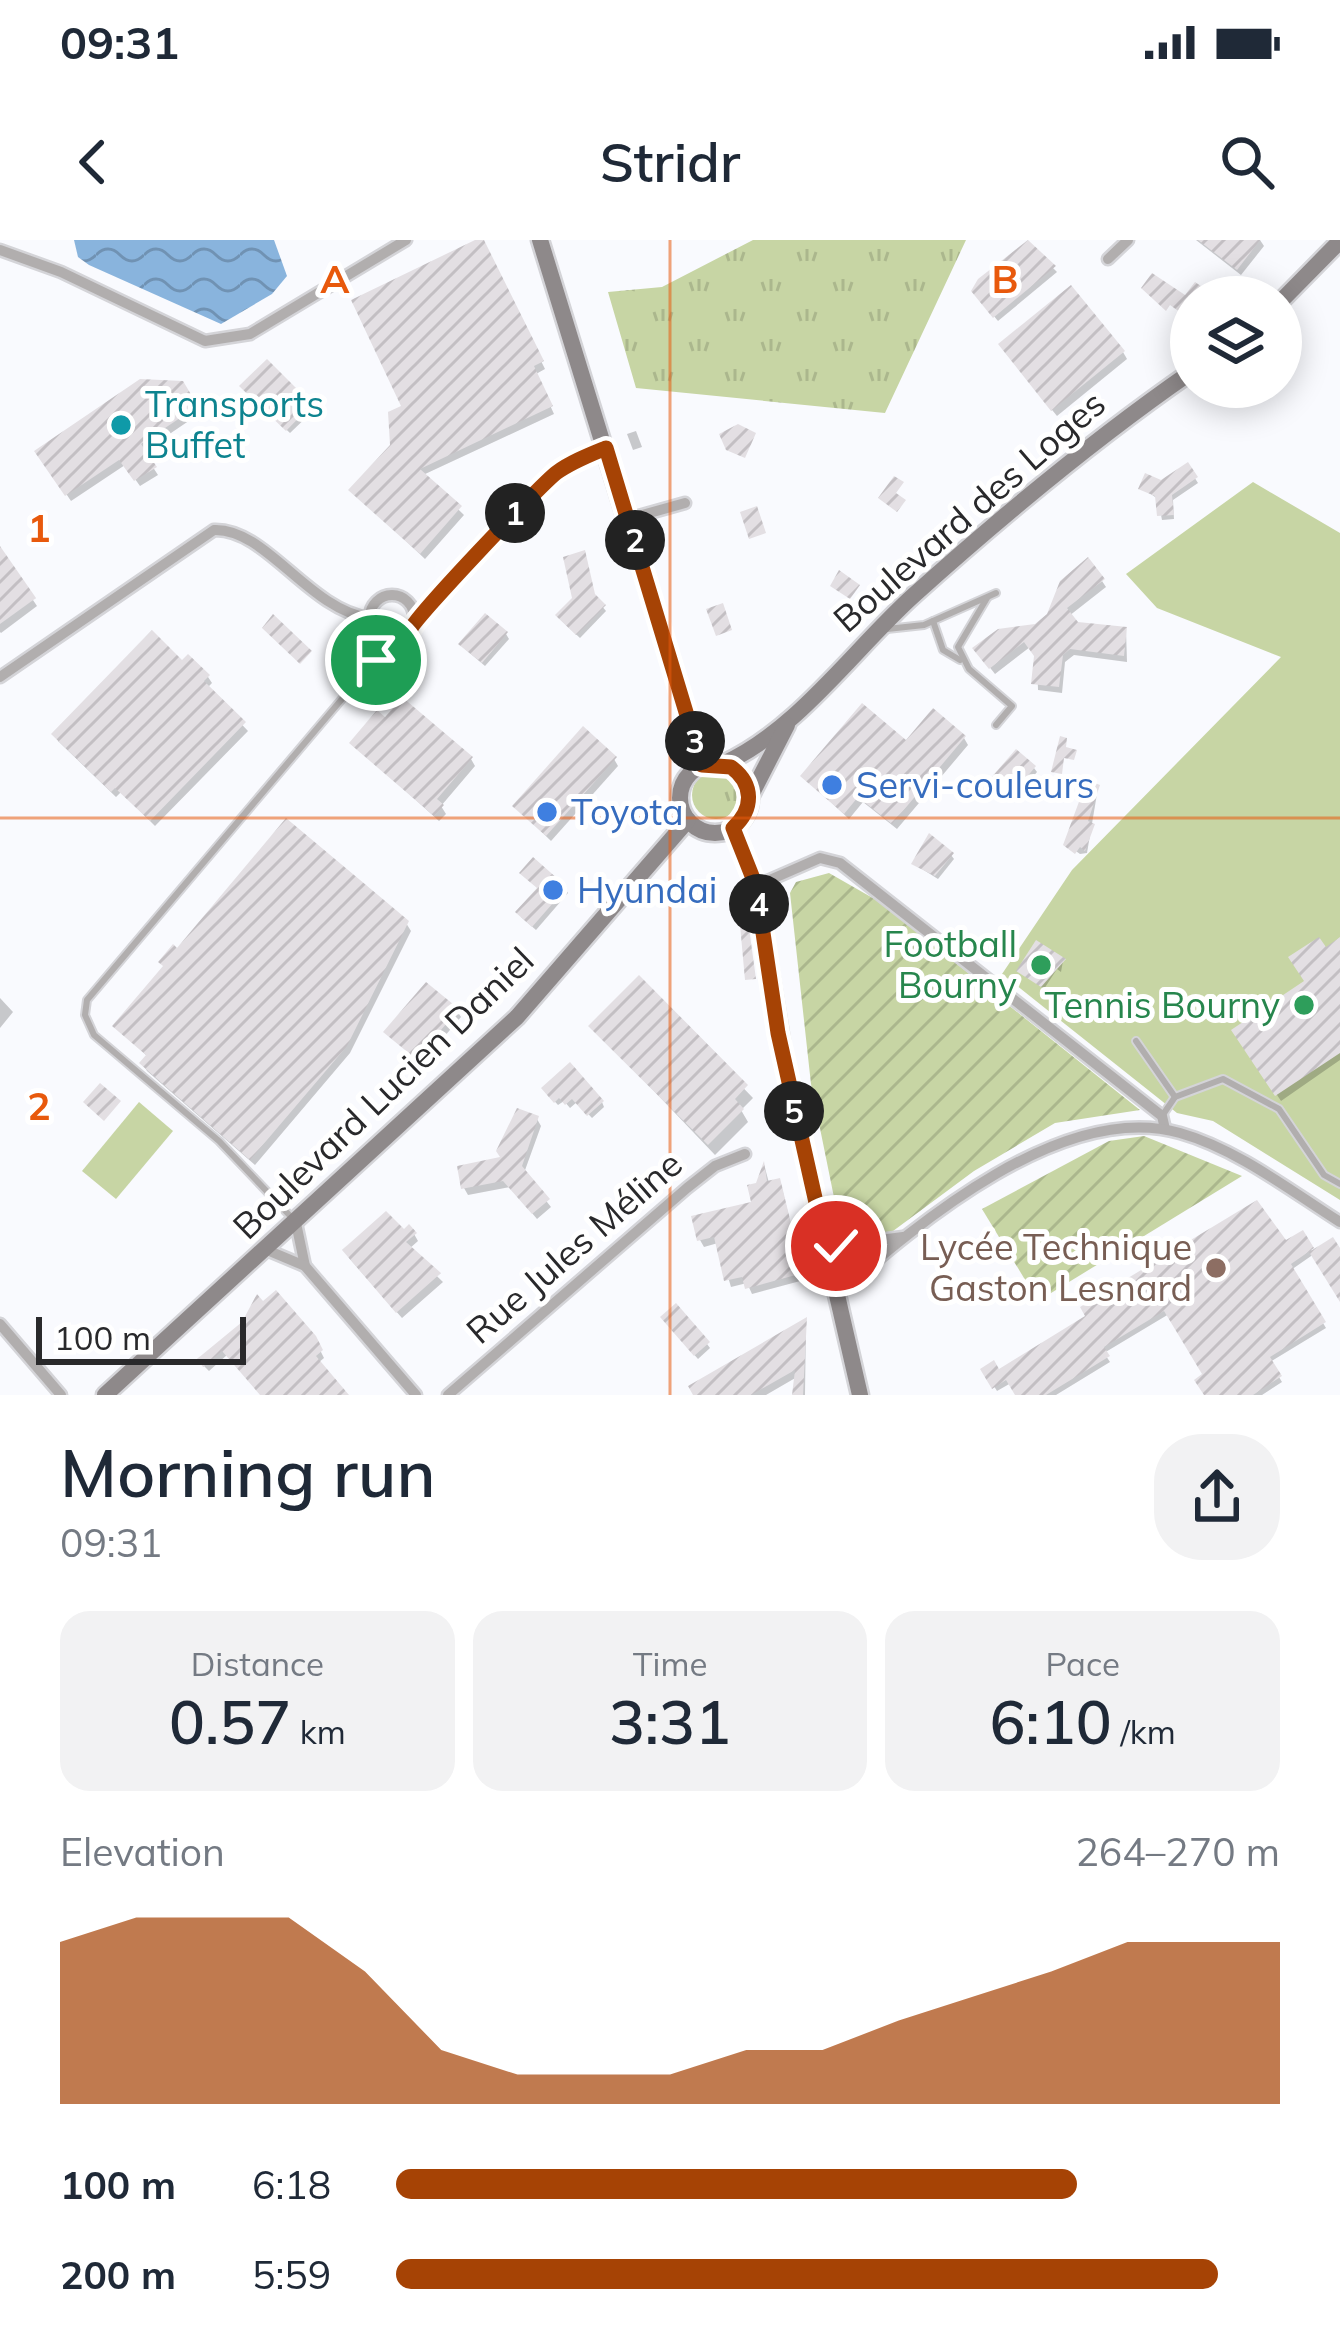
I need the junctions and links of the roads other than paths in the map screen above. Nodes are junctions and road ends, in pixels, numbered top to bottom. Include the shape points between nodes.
1 (406, 240) edge
2 (540, 240) edge
3 (1128, 240) edge
4 (1340, 241) edge
5 (0, 250) edge
6 (1108, 259) dead end
7 (1302, 280) edge
8 (1170, 387) edge
9 (606, 448) junction
10 (685, 503) dead end
11 (628, 519) junction
12 (997, 593) dead end
13 (987, 598) junction
14 (415, 615) junction
15 (369, 618) junction
16 (933, 621) junction
17 (878, 629) junction
18 (386, 639) junction
19 (963, 661) junction
20 (0, 677) edge
21 (798, 709) junction
22 (996, 725) dead end
23 (723, 764) junction
24 (702, 765) junction
25 (750, 797) junction
26 (688, 820) junction
27 (733, 828) junction
28 (756, 886) junction
29 (1136, 1041) dead end
30 (1174, 1097) junction
31 (1163, 1122) junction
32 (745, 1154) dead end
33 (1340, 1184) edge
34 (296, 1222) junction
35 (1340, 1222) edge
36 (906, 1236) junction
37 (826, 1247) junction
38 (267, 1250) junction
39 (305, 1266) junction
40 (836, 1295) junction
41 (0, 1324) edge
42 (61, 1395) edge
43 (105, 1395) edge
44 (416, 1395) edge
45 (448, 1395) edge
46 (860, 1395) edge

1 - 5 street via 250,334 220,342
2 - 9 main road
3 - 6 street
4 - 7 main road
8 - 17 main road, Boulevard des Loges via 1064,462
9 - 11 main road
9 - 14 street via 554,475
10 - 11 street
11 - 24 main road
12 - 13 lane
13 - 16 lane
13 - 19 lane via 958,647
14 - 15 street via 410,602 384,595
14 - 18 street via 411,629
15 - 18 street
15 - 20 street via 328,606 248,541 214,530
16 - 17 lane
16 - 19 lane via 943,650
17 - 21 main road, Boulevard des Loges
18 - 34 lane via 87,1000 94,1035 219,1141
19 - 22 lane via 1012,706
21 - 23 main road, Boulevard des Loges
21 - 25 main road, Boulevard des Loges
23 - 24 main road
23 - 25 main road via 739,772
24 - 26 main road via 681,789
25 - 27 main road
26 - 27 main road via 714,833
26 - 34 main road, Boulevard Lucien Daniel via 517,1018
27 - 28 main road
28 - 31 street via 820,858 840,863
28 - 37 main road via 778,1033
29 - 30 lane
30 - 31 lane
30 - 33 lane via 1223,1079 1264,1099
31 - 35 street
31 - 36 street via 1075,1136
32 - 45 street, Rue Jules Méline via 687,1188
34 - 38 main road, Boulevard Lucien Daniel
34 - 39 street
36 - 37 street
36 - 40 street
37 - 40 main road
38 - 39 street
38 - 43 main road, Boulevard Lucien Daniel
39 - 44 street
40 - 46 main road
41 - 42 street

